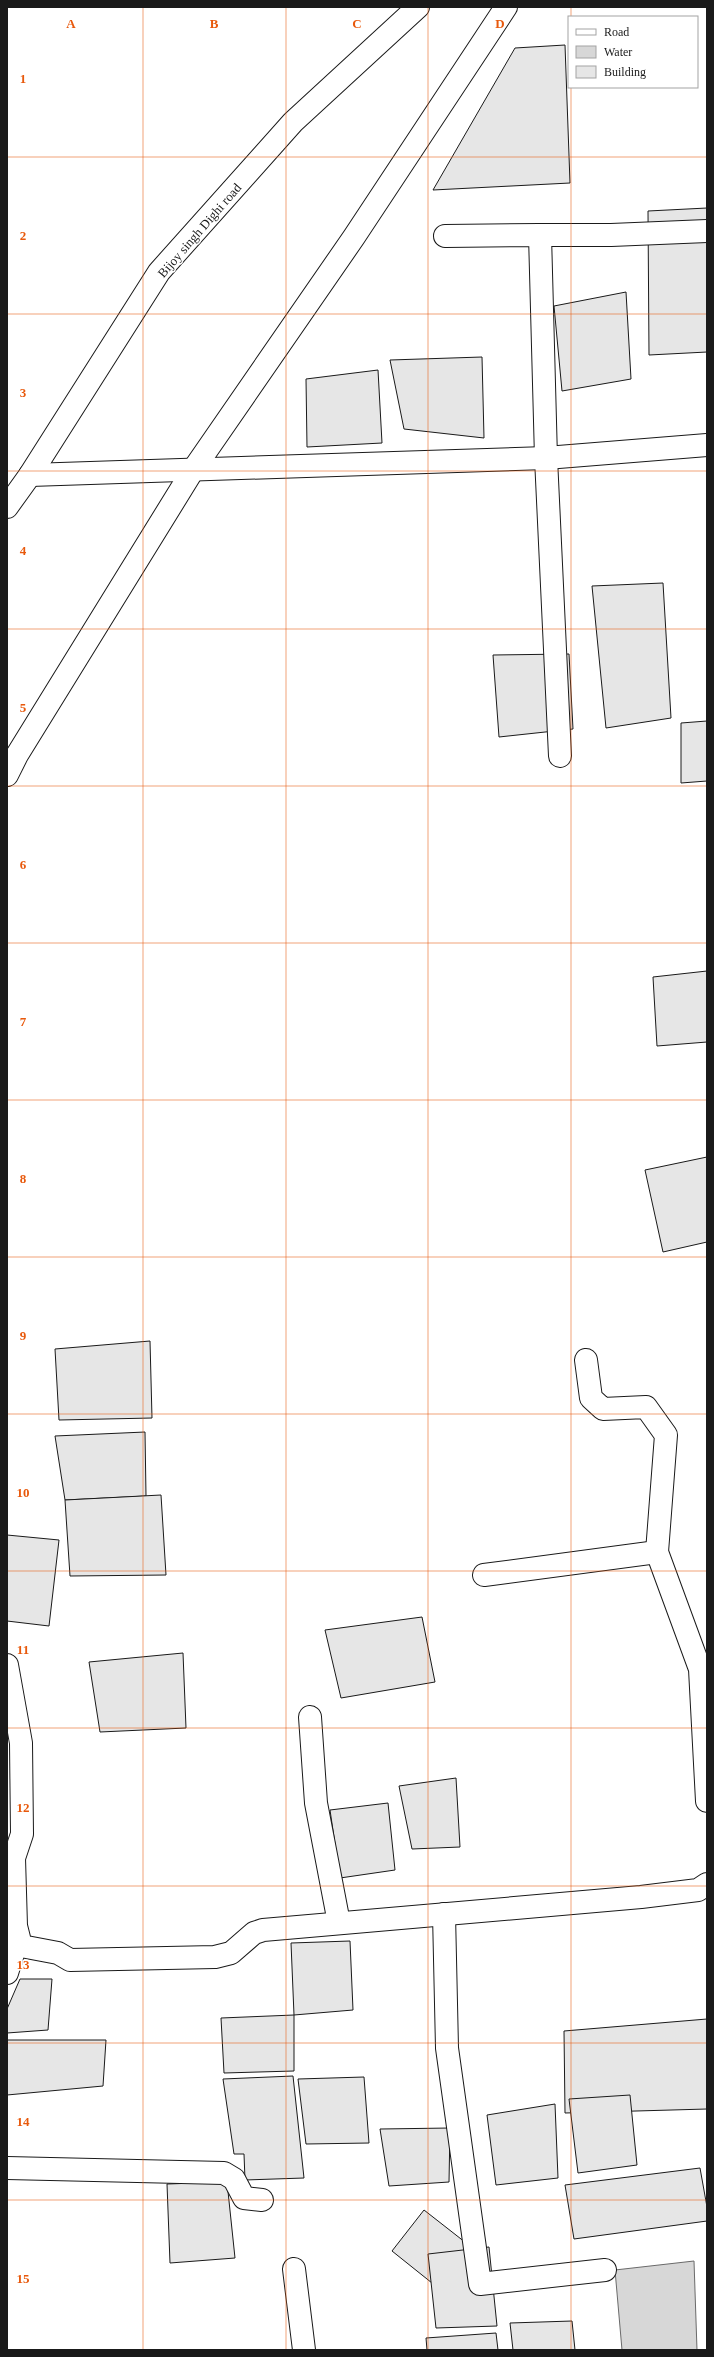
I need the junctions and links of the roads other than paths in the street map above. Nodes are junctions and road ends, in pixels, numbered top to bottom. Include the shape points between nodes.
1 (418, 7) edge
2 (506, 7) edge
3 (707, 231) edge
4 (540, 235) junction
5 (445, 236) dead end
6 (707, 445) edge
7 (546, 458) junction
8 (192, 470) junction
9 (30, 475) junction
10 (7, 507) edge
11 (12, 751) edge
12 (560, 756) dead end
13 (7, 775) edge
14 (586, 1360) dead end
15 (657, 1552) junction
16 (484, 1575) dead end
17 (7, 1665) edge
18 (310, 1716) dead end
19 (707, 1800) edge
20 (707, 1884) edge
21 (444, 1914) junction
22 (339, 1922) junction
23 (18, 1938) junction
24 (7, 1973) edge
25 (7, 2168) edge
26 (262, 2200) dead end
27 (294, 2269) dead end
28 (605, 2270) dead end
29 (304, 2350) edge

1 - 9 street, Bijoy singh Dighi road via 293,122 160,272
2 - 8 street via 354,237
3 - 4 street
4 - 5 street
4 - 7 street
6 - 7 street
7 - 8 street
7 - 12 street
8 - 9 street
8 - 11 street
9 - 10 street, Bijoy singh Dighi road
11 - 13 street
14 - 15 street via 591,1398 603,1409 646,1407 666,1436
15 - 16 street
15 - 19 street via 700,1669
17 - 23 street via 21,1743 22,1834 14,1858
18 - 22 street via 316,1803
20 - 21 street via 698,1890 641,1897
21 - 22 street
21 - 28 street via 447,2048 480,2284
22 - 23 street via 263,1930 254,1933 231,1953 215,1957 70,1960 58,1953 21,1946
23 - 24 street
25 - 26 street via 224,2173 234,2178 244,2198
27 - 29 street

